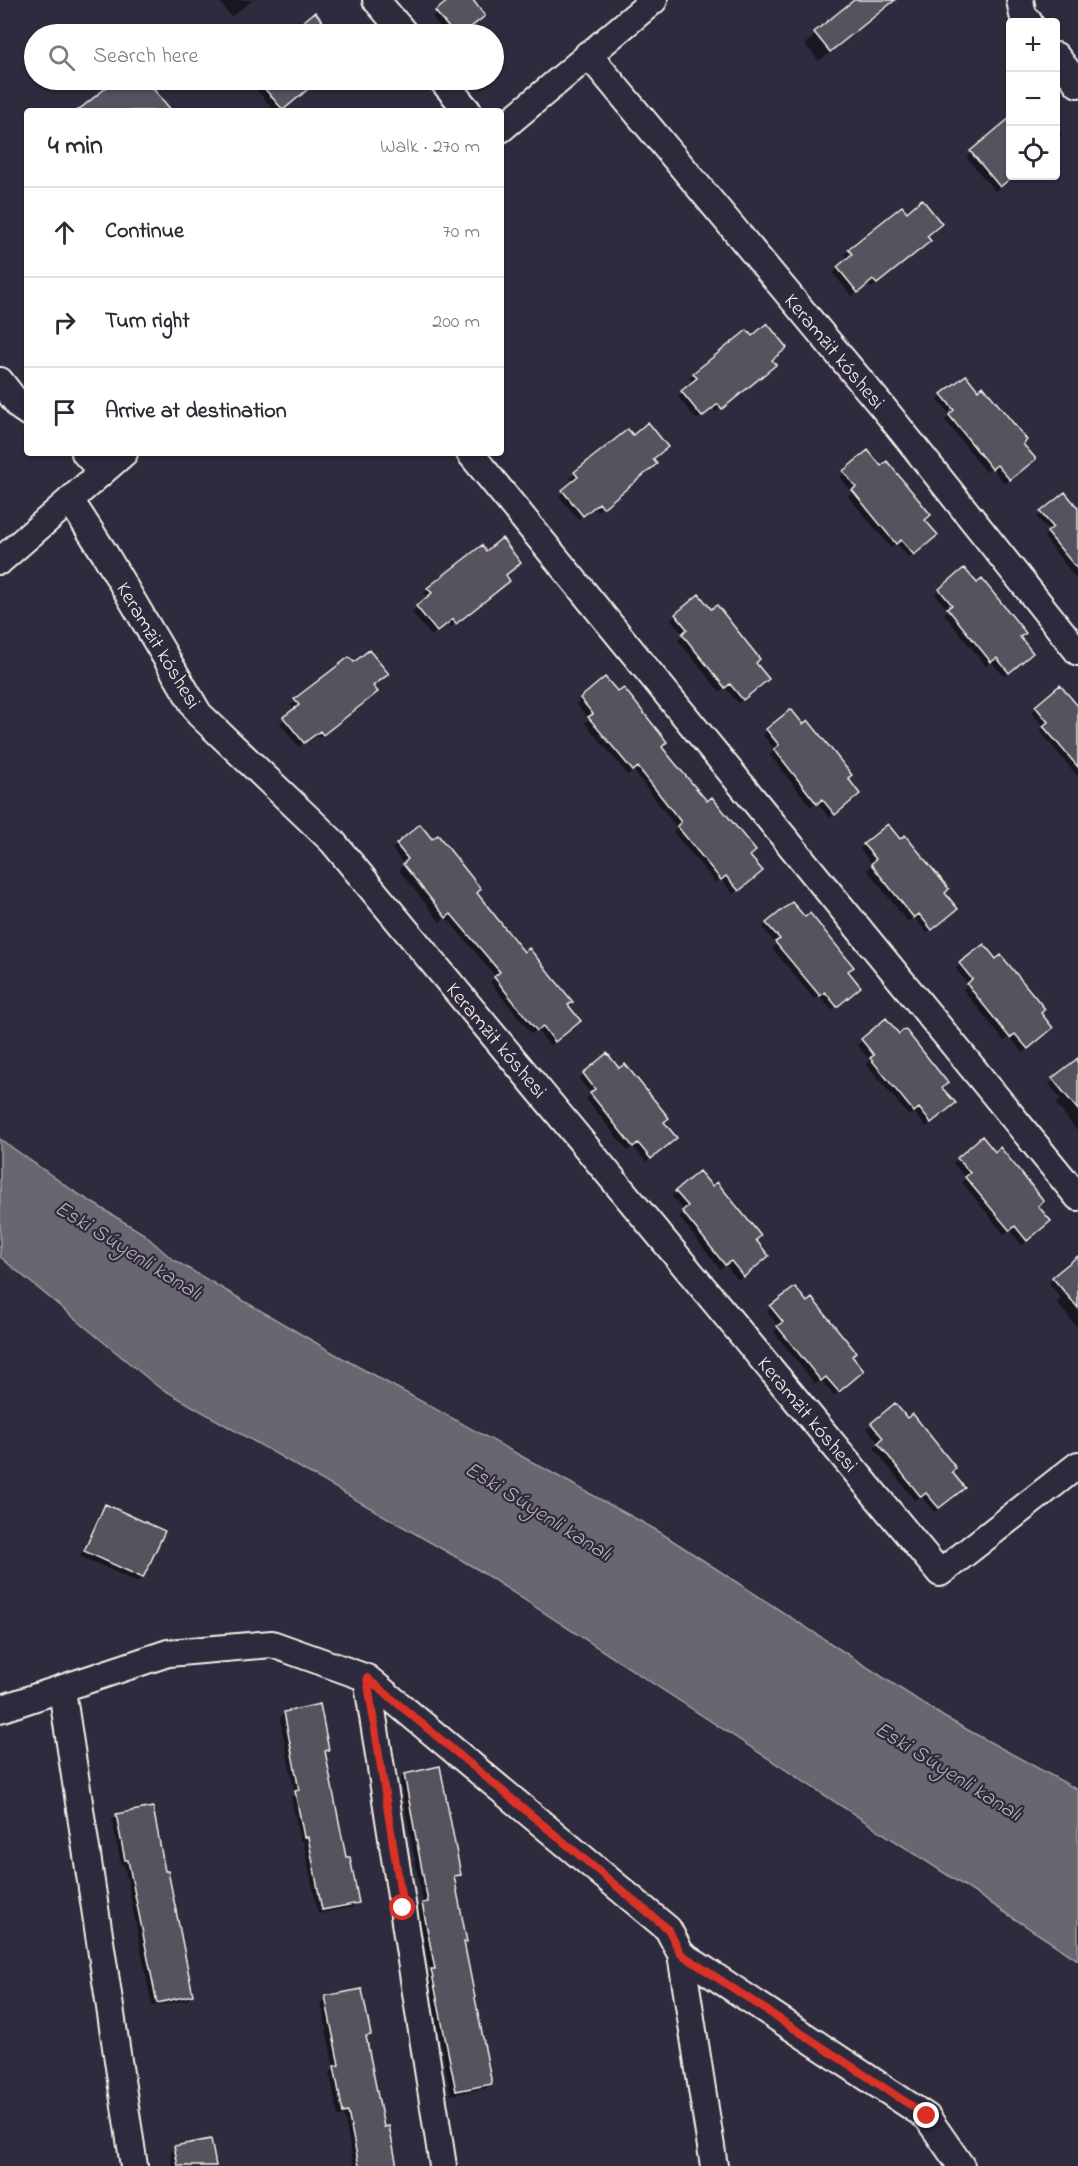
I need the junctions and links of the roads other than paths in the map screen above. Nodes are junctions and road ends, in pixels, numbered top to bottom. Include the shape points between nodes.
1 (376, 0) edge
2 (654, 0) edge
3 (1020, 0) edge
4 (1026, 18) edge
5 (396, 24) edge
6 (588, 54) junction
7 (1060, 61) edge
8 (1078, 84) edge
9 (450, 90) edge
10 (465, 108) edge
11 (504, 126) edge
12 (0, 381) edge
13 (24, 410) edge
14 (88, 456) edge
15 (121, 456) edge
16 (472, 456) edge
17 (102, 472) junction
18 (70, 500) junction
19 (0, 561) edge
20 (1078, 652) edge
21 (1078, 1197) edge
22 (1078, 1465) edge
23 (367, 1678) junction
24 (62, 1690) junction
25 (0, 1709) edge
26 (681, 1954) junction
27 (134, 2166) edge
28 (443, 2166) edge
29 (714, 2166) edge
30 (961, 2166) edge

1 - 5 street
2 - 6 street
3 - 4 street
6 - 11 street
6 - 20 street, Keramzit kóshesi via 885,410
7 - 8 street
9 - 10 street
12 - 13 street
14 - 17 street
15 - 17 street
16 - 21 street
17 - 18 street
18 - 19 street
18 - 22 street, Keramzit kóshesi via 199,714 332,841 940,1573
23 - 24 street via 272,1644 168,1653
23 - 26 street via 668,1929
23 - 28 street
24 - 25 street
24 - 27 street
26 - 29 street
26 - 30 street via 927,2116

